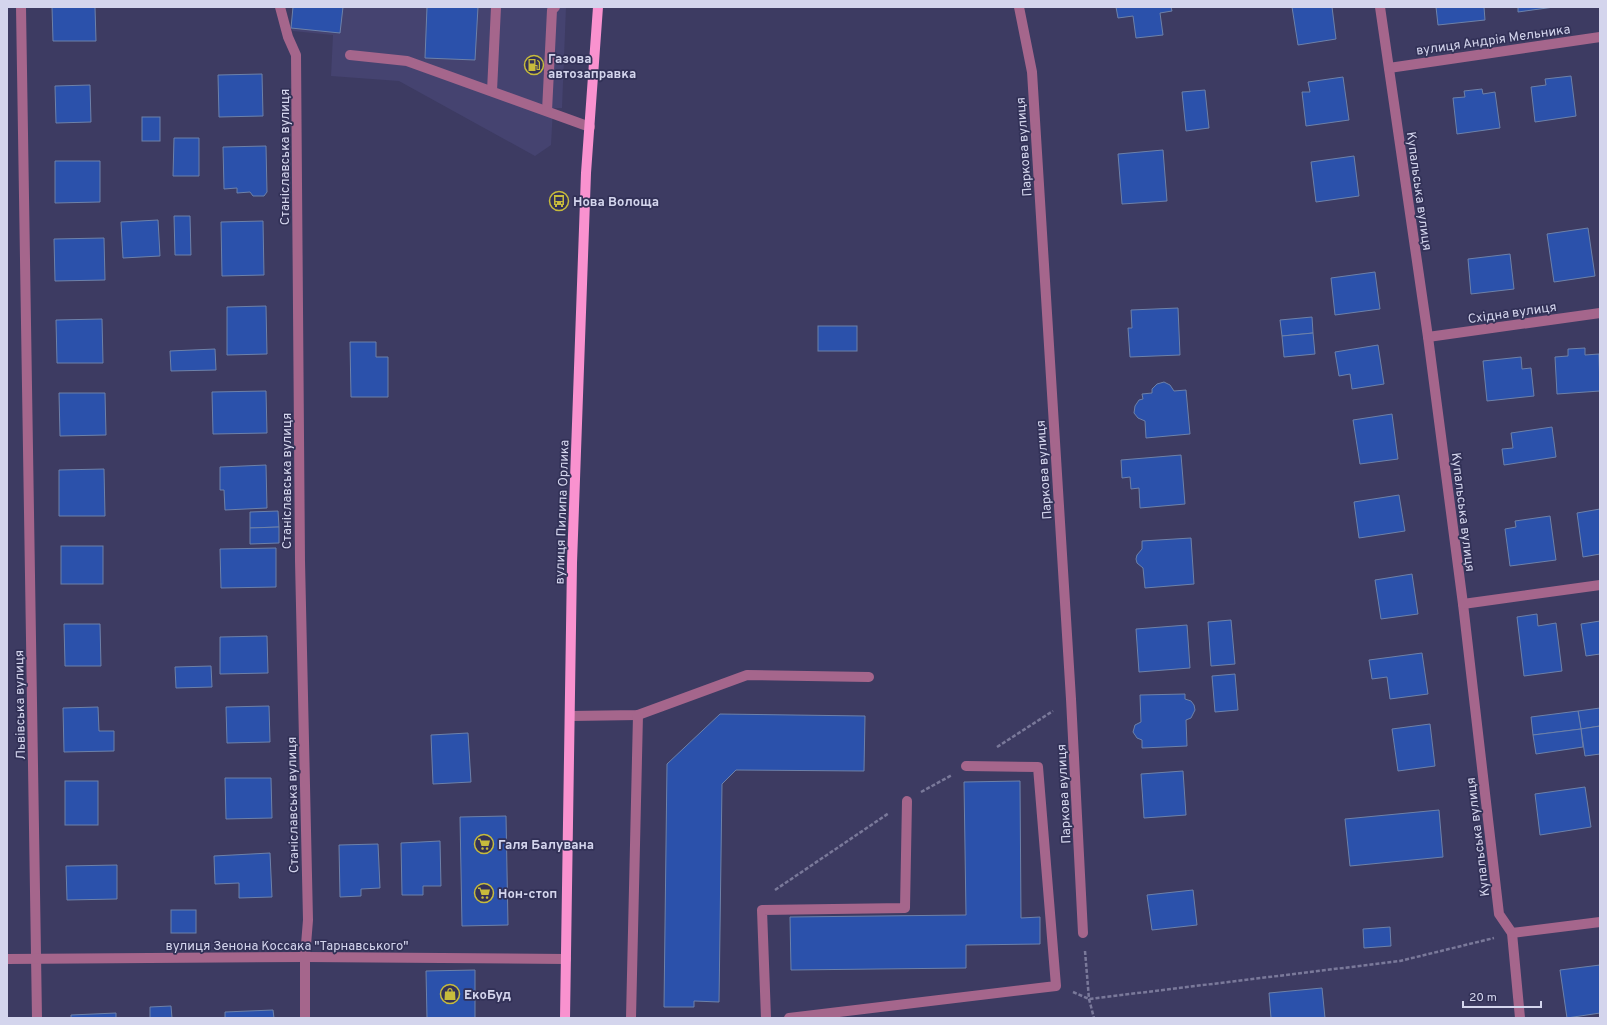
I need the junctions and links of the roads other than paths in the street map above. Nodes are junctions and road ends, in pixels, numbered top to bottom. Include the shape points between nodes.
1 (21, 7) edge
2 (280, 7) edge
3 (496, 7) edge
4 (555, 7) edge
5 (598, 7) edge
6 (1019, 7) edge
7 (1380, 7) edge
8 (1600, 37) edge
9 (350, 54) dead end
10 (1389, 68) junction
11 (492, 91) junction
12 (547, 111) junction
13 (590, 127) junction
14 (1600, 313) edge
15 (1428, 337) junction
16 (1600, 586) edge
17 (1463, 604) junction
18 (869, 677) dead end
19 (638, 715) junction
20 (571, 716) junction
21 (966, 766) dead end
22 (907, 801) dead end
23 (1600, 922) edge
24 (1084, 933) road end
25 (1512, 933) junction
26 (305, 957) junction
27 (7, 959) edge
28 (36, 959) junction
29 (566, 959) junction
30 (38, 1018) edge
31 (305, 1018) edge
32 (565, 1018) edge
33 (631, 1018) edge
34 (766, 1018) edge
35 (789, 1018) edge
36 (1520, 1018) edge

1 - 28 street, Львівська вулиця
2 - 26 street, Станіславська вулиця via 296,55 300,561 308,920
3 - 11 street
4 - 12 street via 552,10
5 - 13 main road, вулиця Пилипа Орлика
6 - 24 street, Паркова вулиця via 1032,72
7 - 10 street, Купальська вулиця
8 - 10 street, вулиця Андрія Мельника
9 - 11 street via 407,61
10 - 15 street, Купальська вулиця
11 - 12 street
12 - 13 street
13 - 20 main road, вулиця Пилипа Орлика via 586,173 572,563
14 - 15 street, Східна вулиця
15 - 17 street, Купальська вулиця
16 - 17 street
17 - 25 street, Купальська вулиця via 1499,914
18 - 19 street via 747,675
19 - 20 street
19 - 33 street
20 - 29 main road, вулиця Пилипа Орлика
21 - 35 street via 1038,767 1056,986
22 - 34 street via 905,908 762,910
23 - 25 street
25 - 36 street, Купальська вулиця
26 - 28 street, вулиця Зенона Коссака "Тарнавського"
26 - 29 street, вулиця Зенона Коссака "Тарнавського"
26 - 31 street, Станіславська вулиця
27 - 28 street, вулиця Зенона Коссака "Тарнавського"
28 - 30 street, Львівська вулиця
29 - 32 main road, вулиця Пилипа Орлика

